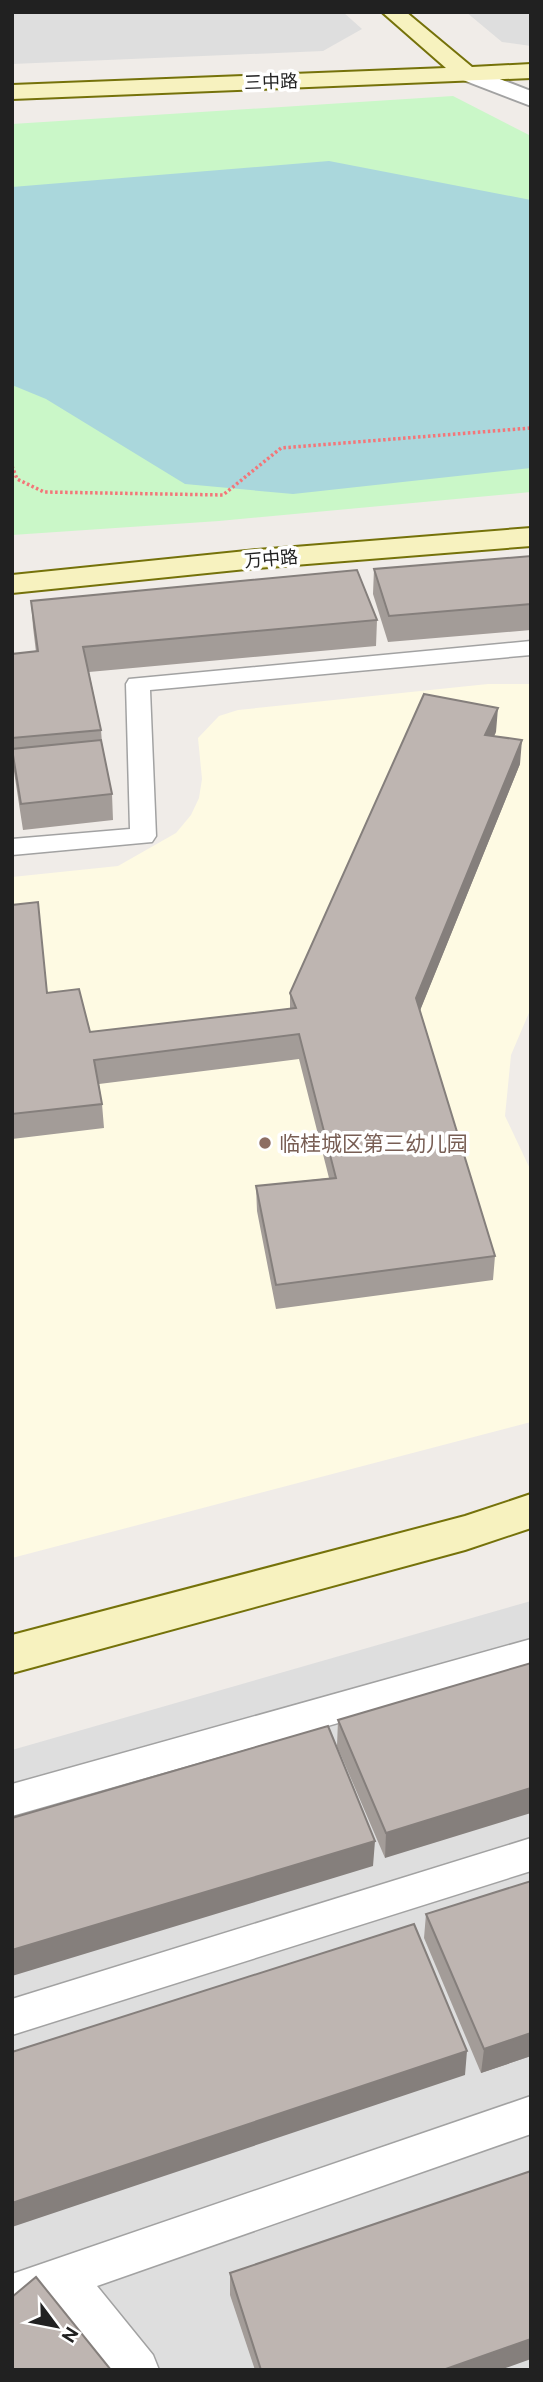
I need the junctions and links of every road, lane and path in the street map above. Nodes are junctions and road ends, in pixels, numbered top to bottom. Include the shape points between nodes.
1 (393, 12) edge
2 (531, 71) edge
3 (466, 73) junction
4 (12, 92) edge
5 (531, 99) edge
6 (531, 428) edge
7 (12, 466) edge
8 (531, 537) edge
9 (12, 584) edge
10 (531, 648) edge
11 (12, 847) edge
12 (531, 1511) edge
13 (531, 1653) edge
14 (12, 1654) edge
15 (12, 1800) edge
16 (531, 1854) edge
17 (12, 2017) edge
18 (531, 2115) edge
19 (63, 2277) junction
20 (12, 2295) edge
21 (138, 2370) edge

1 - 3 street
2 - 3 street, 三中路
3 - 4 street, 三中路
3 - 5 street
6 - 7 path via 281,448 223,495 44,492 17,479
8 - 9 street, 万中路
10 - 11 lane via 138,684 143,836
12 - 14 street via 465,1533
13 - 15 lane
16 - 17 lane
18 - 19 lane
19 - 20 lane
19 - 21 lane

